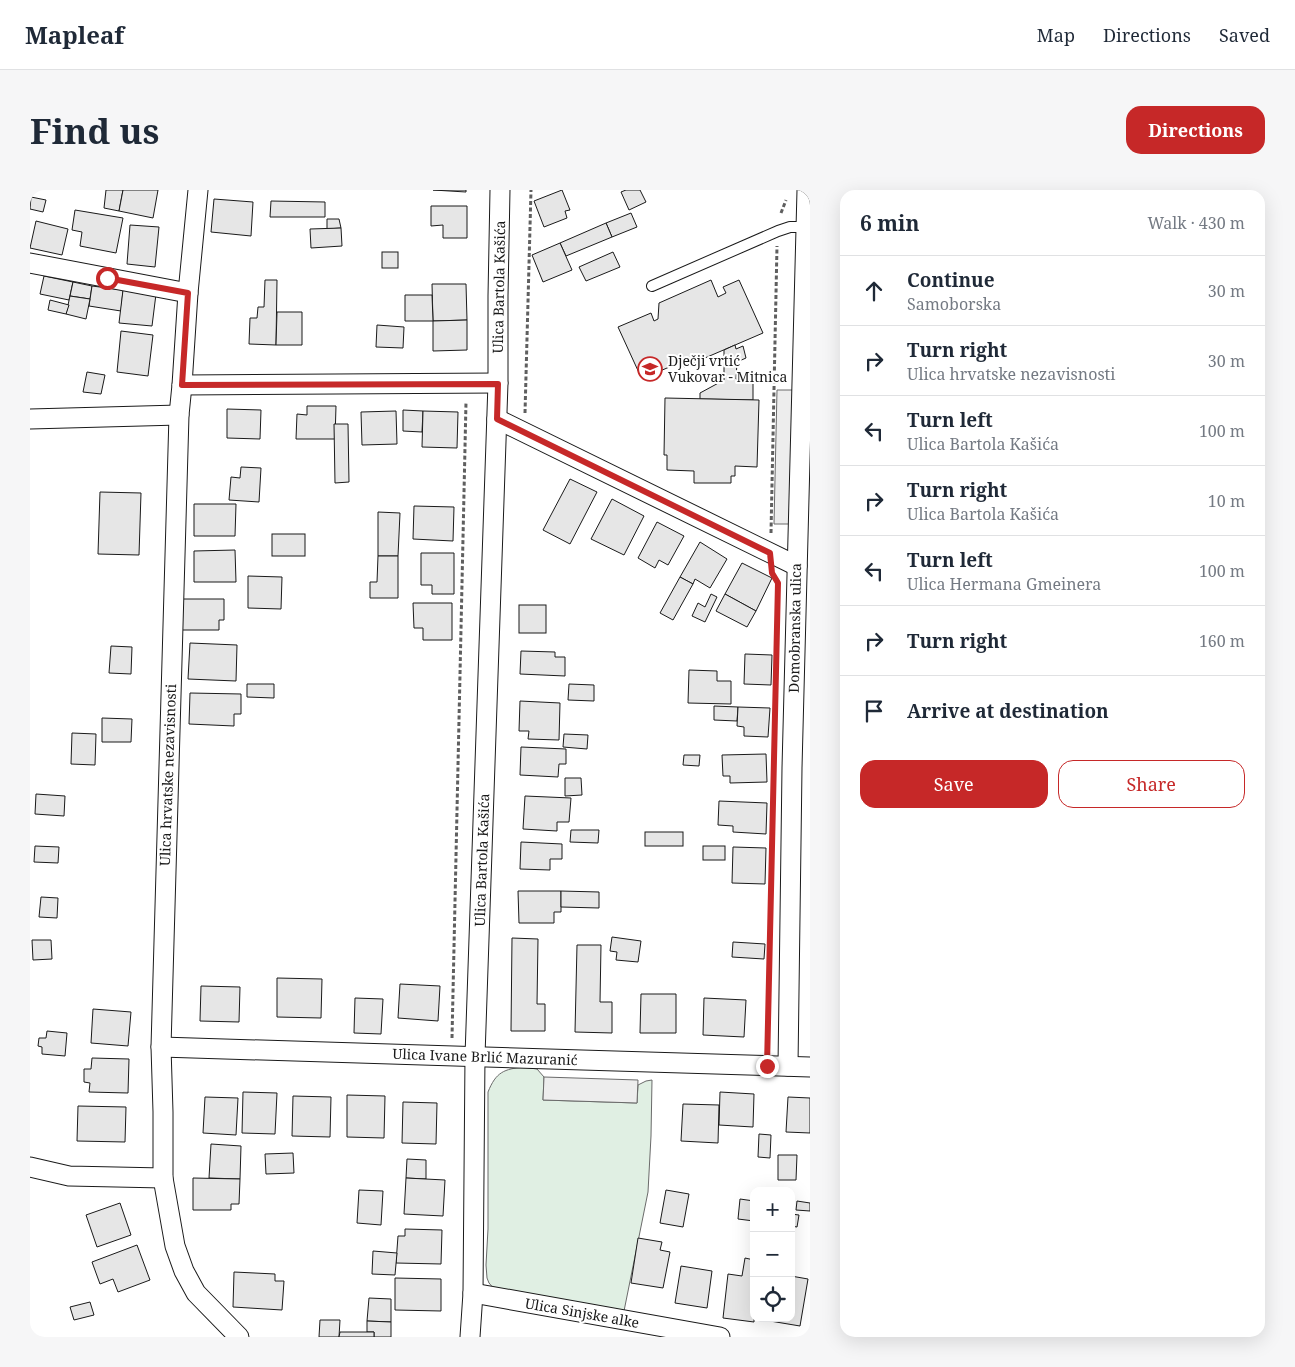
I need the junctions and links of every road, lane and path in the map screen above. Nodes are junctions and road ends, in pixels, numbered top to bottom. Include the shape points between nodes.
1 (198, 190) edge
2 (500, 190) edge
3 (530, 190) edge
4 (807, 190) edge
5 (787, 197) dead end
6 (806, 227) junction
7 (778, 231) junction
8 (30, 262) edge
9 (652, 286) dead end
10 (188, 293) junction
11 (466, 384) junction
12 (498, 384) junction
13 (182, 385) junction
14 (179, 415) junction
15 (497, 419) junction
16 (30, 420) edge
17 (525, 433) junction
18 (804, 482) edge
19 (770, 553) junction
20 (797, 566) junction
21 (161, 1047) junction
22 (454, 1056) junction
23 (475, 1056) junction
24 (788, 1066) junction
25 (810, 1067) edge
26 (30, 1168) edge
27 (163, 1178) junction
28 (473, 1294) junction
29 (239, 1337) edge
30 (470, 1337) edge
31 (720, 1337) edge

1 - 10 street, Ulica hrvatske nezavisnosti
2 - 12 street, Ulica Bartola Kašića
3 - 17 path
4 - 6 street, Domobranska ulica
5 - 7 path via 778,221
6 - 7 lane
6 - 18 street, Domobranska ulica
7 - 9 lane
7 - 19 path
8 - 10 street
10 - 13 street, Ulica hrvatske nezavisnosti
11 - 12 street
11 - 13 street
11 - 22 path
12 - 15 street, Ulica Bartola Kašića
13 - 14 street, Ulica hrvatske nezavisnosti
14 - 16 street
14 - 21 street, Ulica hrvatske nezavisnosti
15 - 17 street
15 - 23 street, Ulica Bartola Kašića
17 - 19 street
18 - 20 street, Domobranska ulica
19 - 20 street
20 - 24 street, Domobranska ulica
21 - 22 street, Ulica Ivane Brlić Mazuranić
21 - 27 street, Ulica hrvatske nezavisnosti
22 - 23 street, Ulica Ivane Brlić Mazuranić
23 - 24 street, Ulica Ivane Brlić Mazuranić
23 - 28 street, Ulica Bartola Kašića
24 - 25 street, Ulica Ivane Brlić Mazuranić
26 - 27 street via 69,1176
27 - 29 street, Ulica hrvatske nezavisnosti via 175,1246 184,1271 196,1293
28 - 30 street, Ulica Bartola Kašića
28 - 31 street, Ulica Sinjske alke

